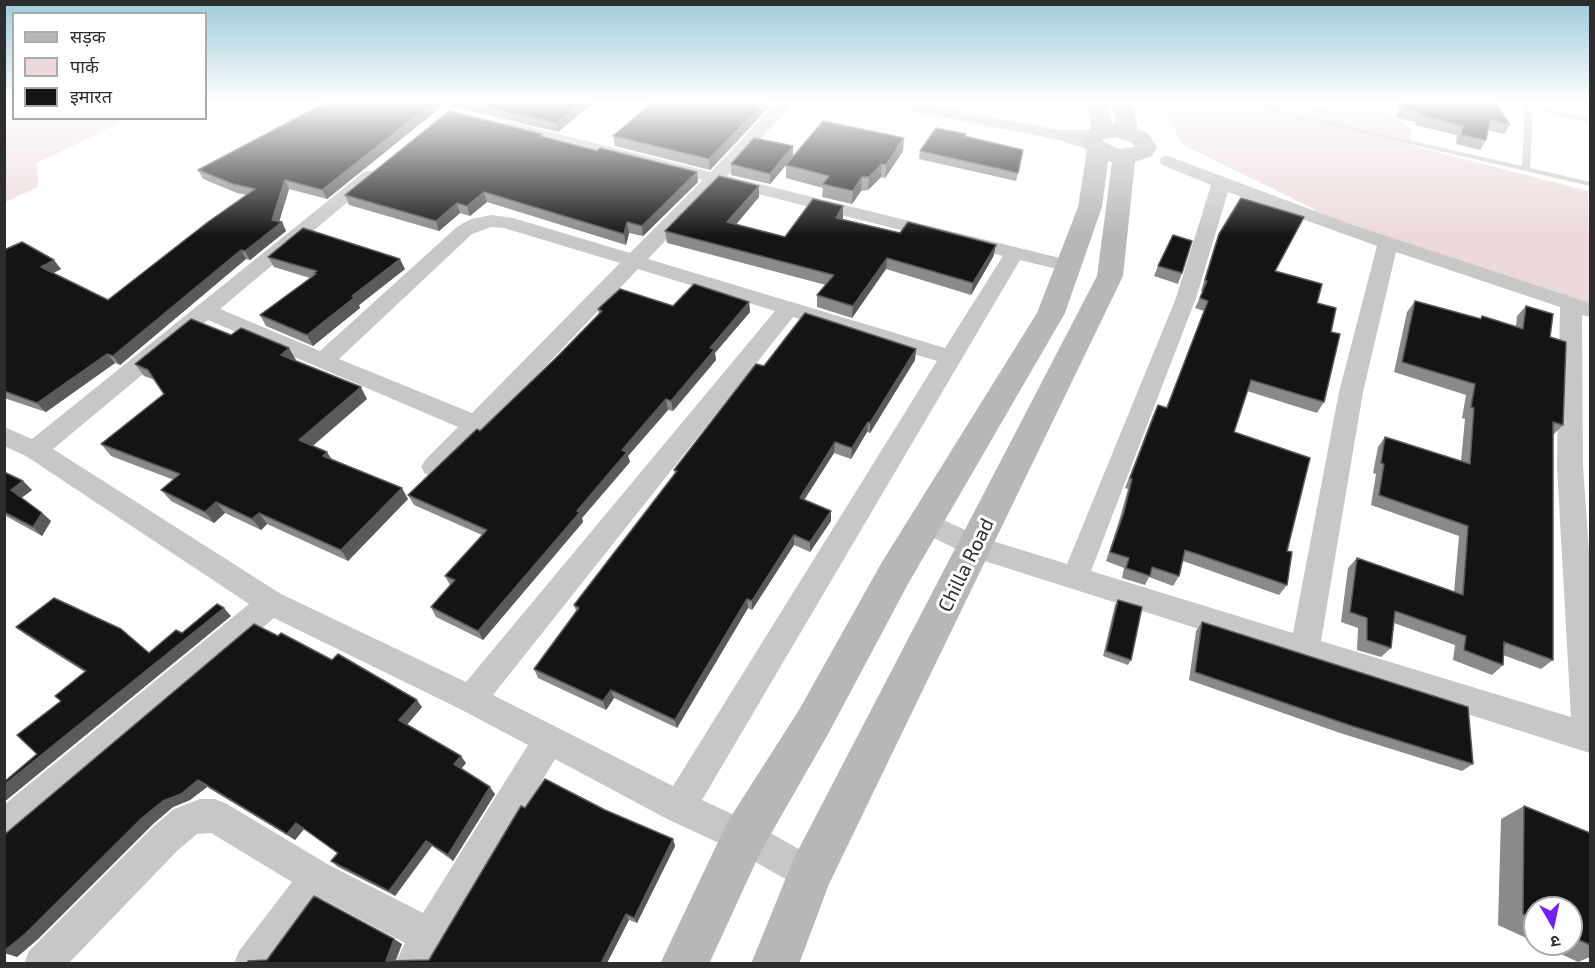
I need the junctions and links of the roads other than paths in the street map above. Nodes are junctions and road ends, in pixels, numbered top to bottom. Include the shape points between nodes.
1 (593, 147) edge
2 (744, 147) edge
3 (1114, 147) edge
4 (1115, 147) edge
5 (1125, 147) edge
6 (1434, 147) edge
7 (1527, 147) edge
8 (385, 164) edge
9 (1526, 168) junction
10 (716, 177) junction
11 (1221, 183) junction
12 (1590, 184) edge
13 (1388, 243) junction
14 (1014, 252) junction
15 (633, 262) junction
16 (1069, 266) junction
17 (1581, 307) edge
18 (788, 309) junction
19 (205, 311) junction
20 (952, 358) junction
21 (323, 361) junction
22 (474, 424) junction
23 (4, 436) edge
24 (35, 450) junction
25 (434, 467) edge
26 (926, 523) junction
27 (975, 547) junction
28 (1075, 579) junction
29 (271, 603) junction
30 (1305, 649) junction
31 (471, 699) junction
32 (1589, 737) edge
33 (549, 740) junction
34 (679, 807) junction
35 (4, 827) edge
36 (744, 837) junction
37 (810, 874) junction
38 (317, 877) junction
39 (421, 950) edge
40 (42, 963) edge
41 (252, 963) edge
42 (684, 963) edge
43 (775, 963) edge

1 - 10 street
2 - 10 street
3 - 16 main road
4 - 27 main road, Chilla Road via 1110,276
5 - 11 street
6 - 9 lane
7 - 9 lane
8 - 19 street
9 - 12 lane
10 - 14 street
10 - 15 street
11 - 13 street
11 - 28 street via 1186,298
13 - 17 street
13 - 30 street via 1351,392
14 - 16 street
14 - 20 street
15 - 18 street
15 - 21 street via 506,222 478,222
15 - 22 street
16 - 26 main road via 1051,313
17 - 32 street via 1570,466
18 - 20 street
18 - 31 street
19 - 21 street
19 - 24 street
20 - 34 street
21 - 22 street
22 - 25 street
23 - 24 street
24 - 29 street
26 - 27 street
26 - 36 main road
27 - 28 street
27 - 37 main road, Chilla Road
28 - 30 street
29 - 31 street
29 - 35 street
30 - 32 street
31 - 33 street
33 - 34 street
33 - 39 street
34 - 36 street
36 - 37 street
36 - 42 main road
37 - 43 main road, Chilla Road
38 - 39 street
38 - 40 street via 215,816 200,816 186,821 166,838
38 - 41 street

